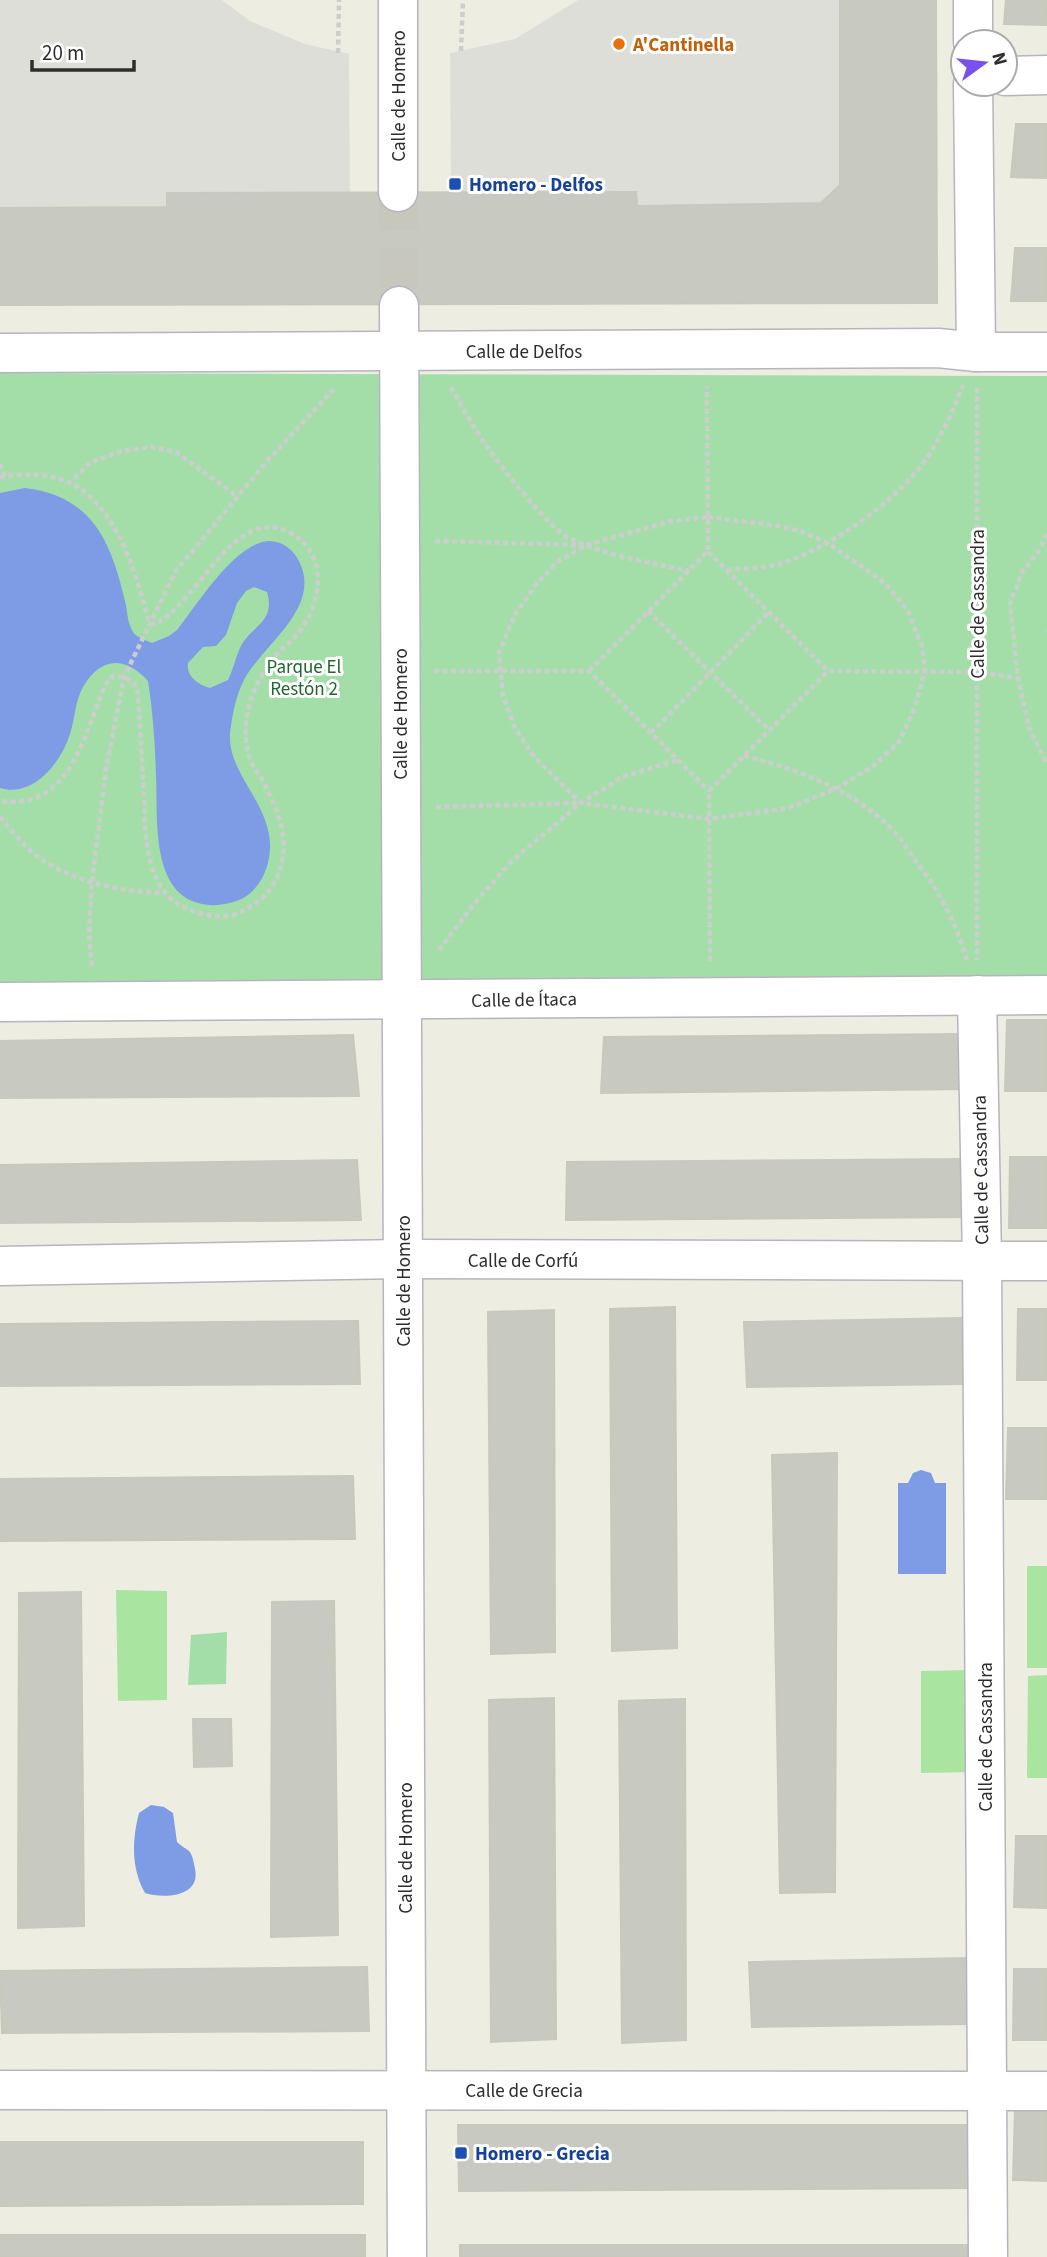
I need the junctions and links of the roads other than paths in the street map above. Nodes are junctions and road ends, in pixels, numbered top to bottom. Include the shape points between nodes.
1 (398, 0) edge
2 (973, 0) edge
3 (973, 28) edge
4 (1019, 75) edge
5 (1047, 75) edge
6 (972, 98) edge
7 (398, 192) tunnel mouth
8 (399, 306) tunnel mouth
9 (415, 352) junction
10 (976, 352) junction
11 (1047, 352) edge
12 (0, 353) edge
13 (977, 995) junction
14 (1047, 995) edge
15 (400, 1001) junction
16 (0, 1002) edge
17 (403, 1259) junction
18 (982, 1261) junction
19 (1047, 1261) edge
20 (0, 1266) edge
21 (407, 2089) junction
22 (0, 2090) edge
23 (988, 2091) junction
24 (1047, 2091) edge
25 (407, 2257) edge
26 (988, 2257) edge

1 - 7 street, Calle de Homero
2 - 3 street
4 - 5 street
6 - 10 street
8 - 9 street, Calle de Homero
9 - 10 street, Calle de Delfos via 938,348
9 - 12 street, Calle de Delfos
9 - 15 street, Calle de Homero via 399,539
10 - 11 street, Calle de Delfos
13 - 14 street, Calle de Ítaca
13 - 15 street, Calle de Ítaca
13 - 18 street, Calle de Cassandra
15 - 16 street, Calle de Ítaca
15 - 17 street, Calle de Homero
17 - 18 street, Calle de Corfú
17 - 20 street, Calle de Corfú
17 - 21 street, Calle de Homero
18 - 19 street, Calle de Corfú
18 - 23 street, Calle de Cassandra
21 - 22 street, Calle de Grecia
21 - 23 street, Calle de Grecia
21 - 25 street, Calle de Homero
23 - 24 street, Calle de Grecia
23 - 26 street, Calle de Cassandra

